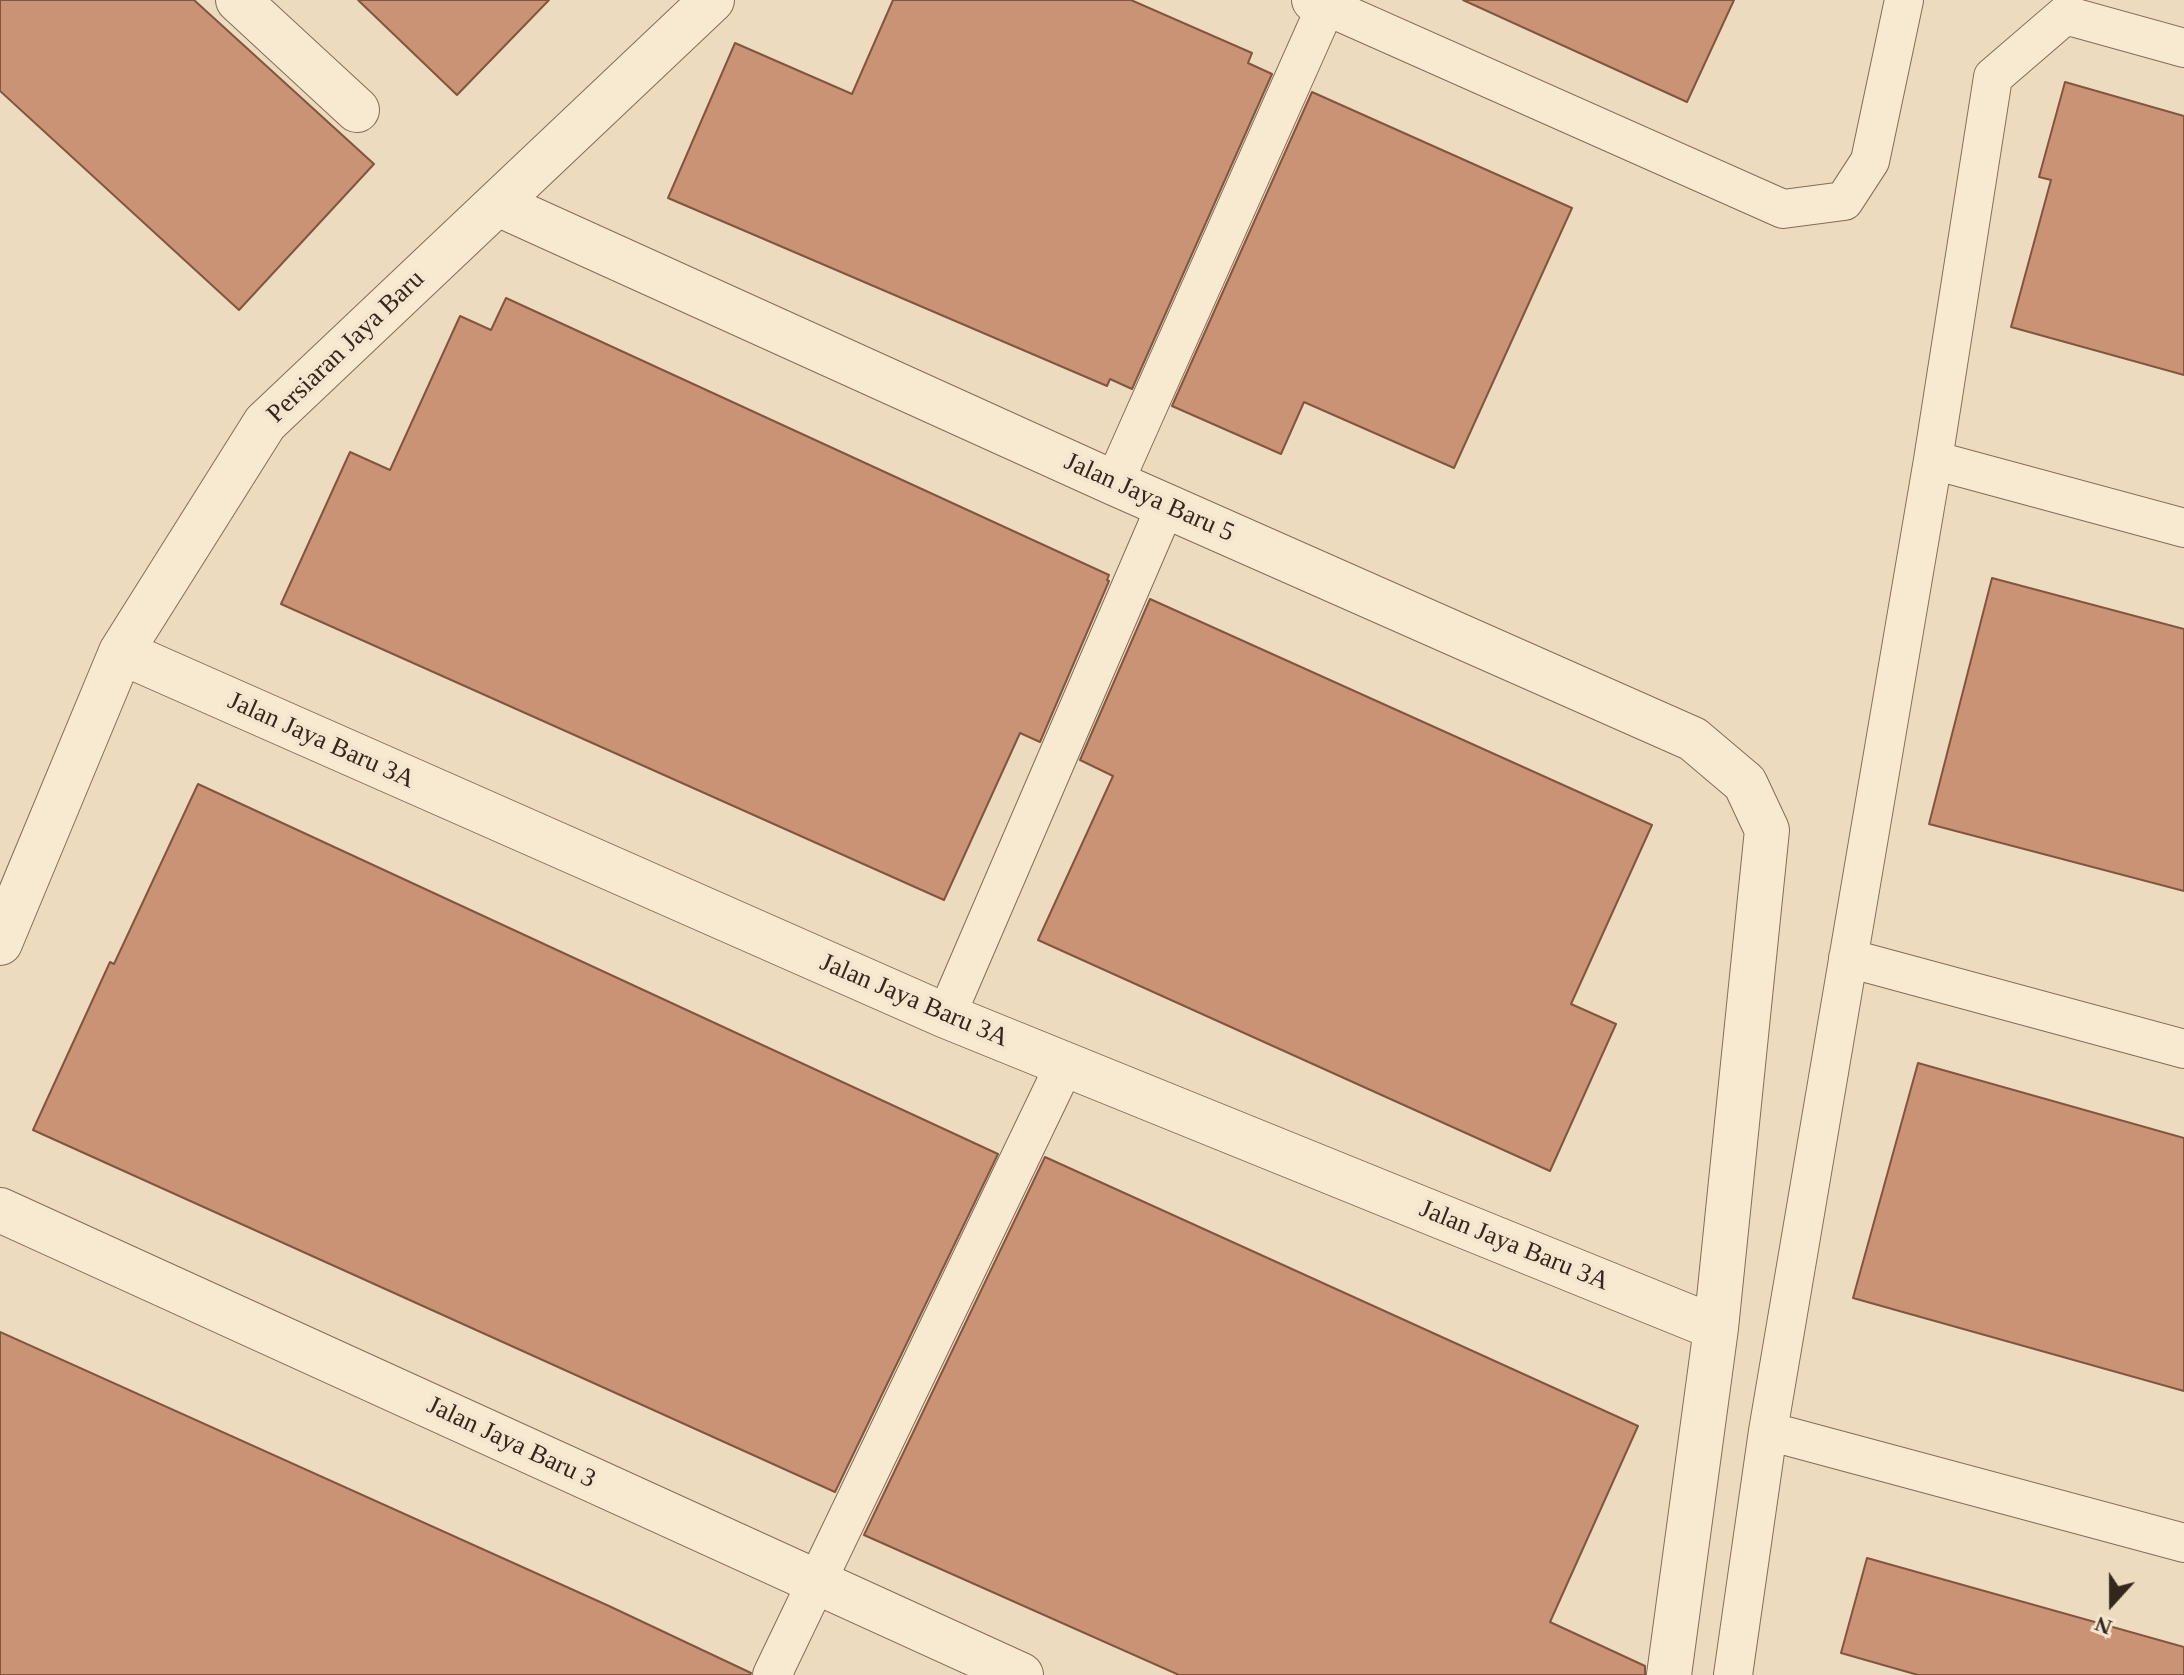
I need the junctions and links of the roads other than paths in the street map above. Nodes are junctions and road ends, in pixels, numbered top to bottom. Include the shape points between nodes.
1 (238, 0) edge
2 (712, 0) edge
3 (1904, 0) edge
4 (1323, 2) edge
5 (2184, 48) edge
6 (357, 110) dead end
7 (498, 204) junction
8 (1933, 460) junction
9 (1114, 483) junction
10 (1166, 505) junction
11 (2184, 528) edge
12 (121, 652) junction
13 (0, 943) edge
14 (1848, 958) junction
15 (946, 1016) junction
16 (2184, 1049) edge
17 (1065, 1064) junction
18 (0, 1210) edge
19 (1716, 1328) junction
20 (1768, 1431) junction
21 (2184, 1543) edge
22 (816, 1582) junction
23 (772, 1675) edge
24 (1021, 1675) edge
25 (1669, 1675) edge
26 (1733, 1675) edge

1 - 6 street
2 - 7 street, Persiaran Jaya Baru
3 - 4 lane via 1870,161 1844,201 1783,209
4 - 9 lane
5 - 8 lane via 2065,15 1993,77
7 - 9 street, Jalan Jaya Baru 5
7 - 12 street, Persiaran Jaya Baru via 265,423
8 - 11 lane
8 - 14 lane
9 - 10 street, Jalan Jaya Baru 5
10 - 15 lane
10 - 19 street, Jalan Jaya Baru 5 via 1693,739 1745,783 1767,830
12 - 13 street, Persiaran Jaya Baru
12 - 15 street, Jalan Jaya Baru 3A
14 - 16 lane
14 - 20 lane
15 - 17 street, Jalan Jaya Baru 3A
17 - 19 street, Jalan Jaya Baru 3A
17 - 22 lane
18 - 22 street, Jalan Jaya Baru 3
19 - 25 street
20 - 21 lane
20 - 26 lane
22 - 23 lane
22 - 24 street, Jalan Jaya Baru 3

